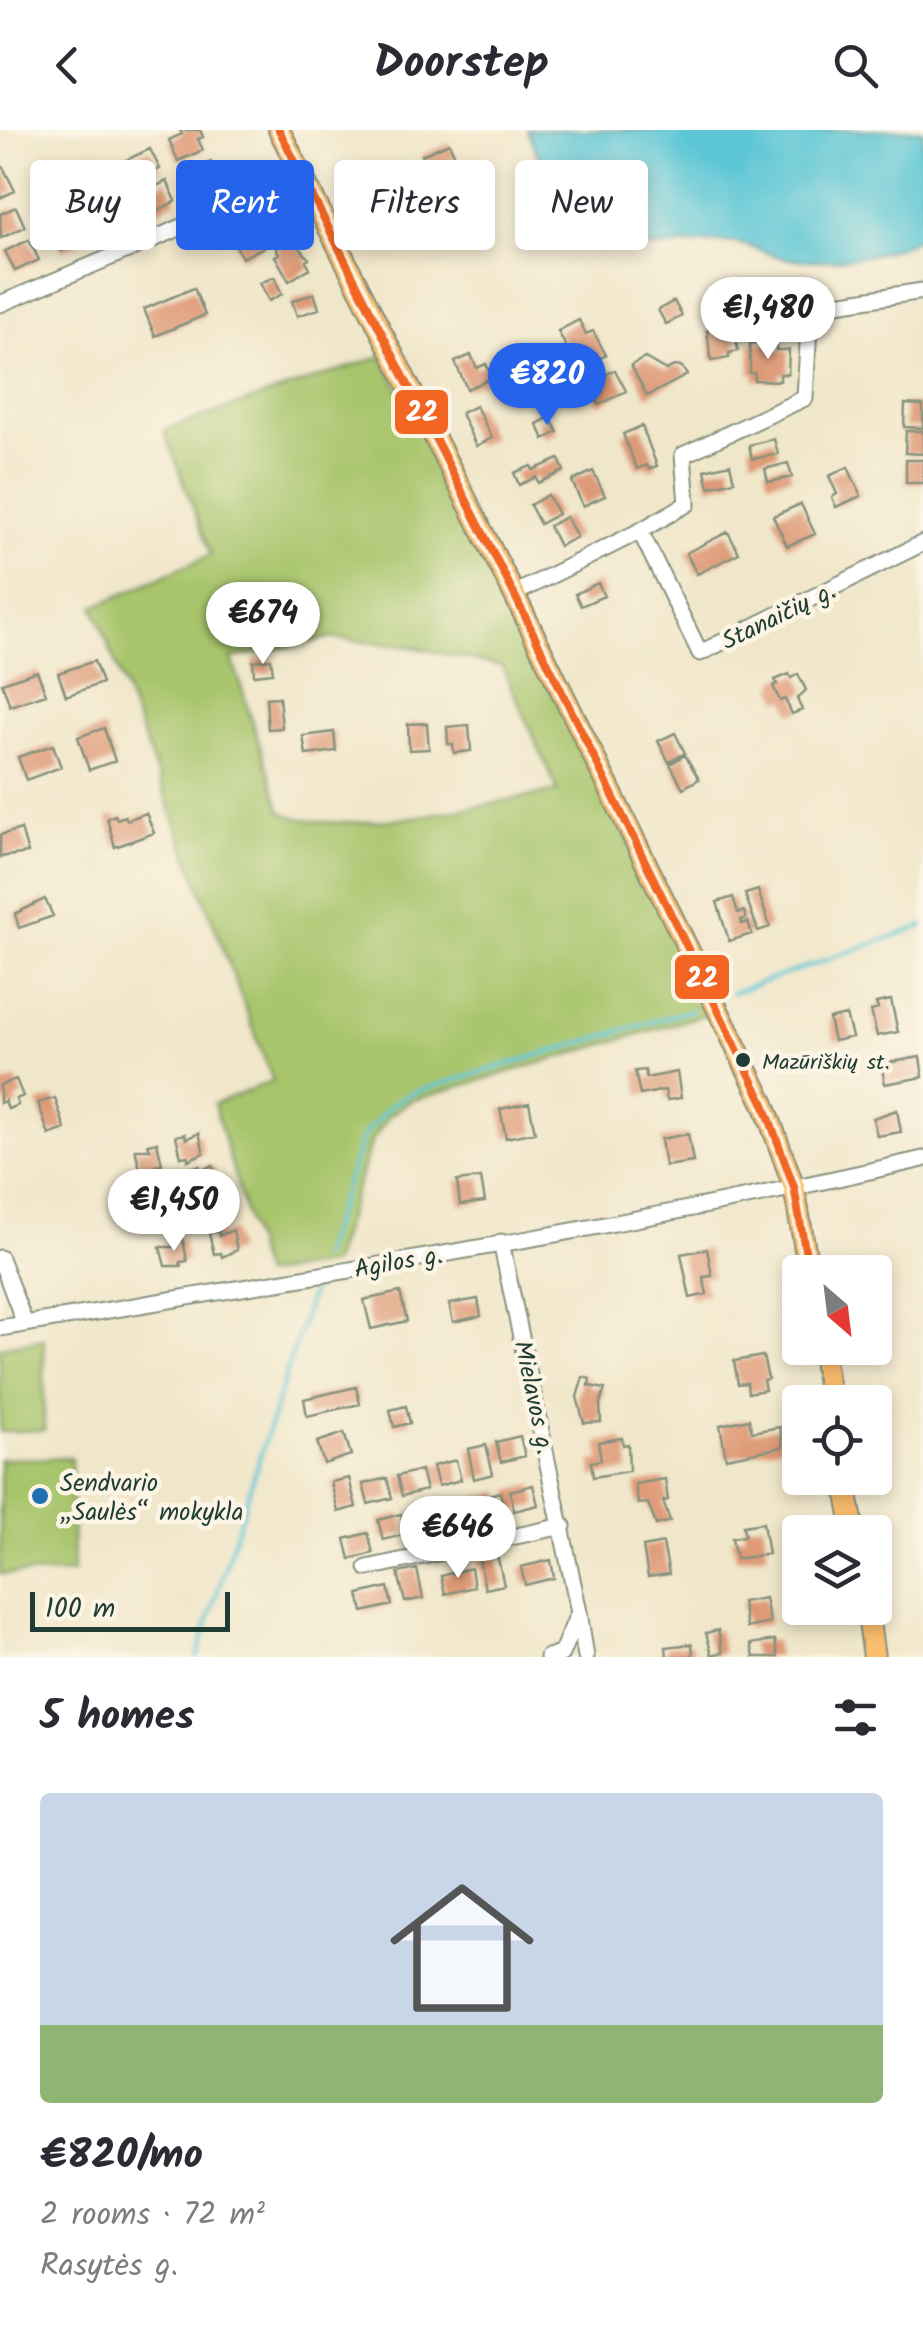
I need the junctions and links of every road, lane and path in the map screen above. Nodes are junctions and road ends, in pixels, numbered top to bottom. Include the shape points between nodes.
1 (279, 130) edge
2 (294, 160) edge
3 (314, 200) edge
4 (176, 229) edge
5 (923, 292) edge
6 (0, 304) edge
7 (640, 532) junction
8 (923, 542) edge
9 (514, 594) junction
10 (923, 1159) edge
11 (794, 1187) junction
12 (501, 1242) junction
13 (806, 1255) edge
14 (0, 1258) edge
15 (25, 1324) junction
16 (0, 1328) edge
17 (563, 1526) junction
18 (367, 1568) dead end
19 (579, 1612) junction
20 (869, 1625) edge
21 (548, 1657) edge
22 (586, 1657) edge
23 (874, 1657) edge

1 - 2 main road
3 - 9 main road
4 - 6 street
5 - 7 street via 810,308 805,398 684,455 687,504
7 - 8 street, Stanaičių g. via 700,653
7 - 9 street
9 - 11 main road via 764,1104
10 - 11 street, Agilos g.
11 - 12 street, Agilos g.
11 - 13 main road
12 - 15 street, Agilos g.
12 - 17 street, Mielavos g.
14 - 15 street
15 - 16 street, Agilos g.
17 - 18 street
17 - 19 street, Mielavos g.
19 - 21 street via 561,1654
19 - 22 street, Mielavos g.
20 - 23 main road

